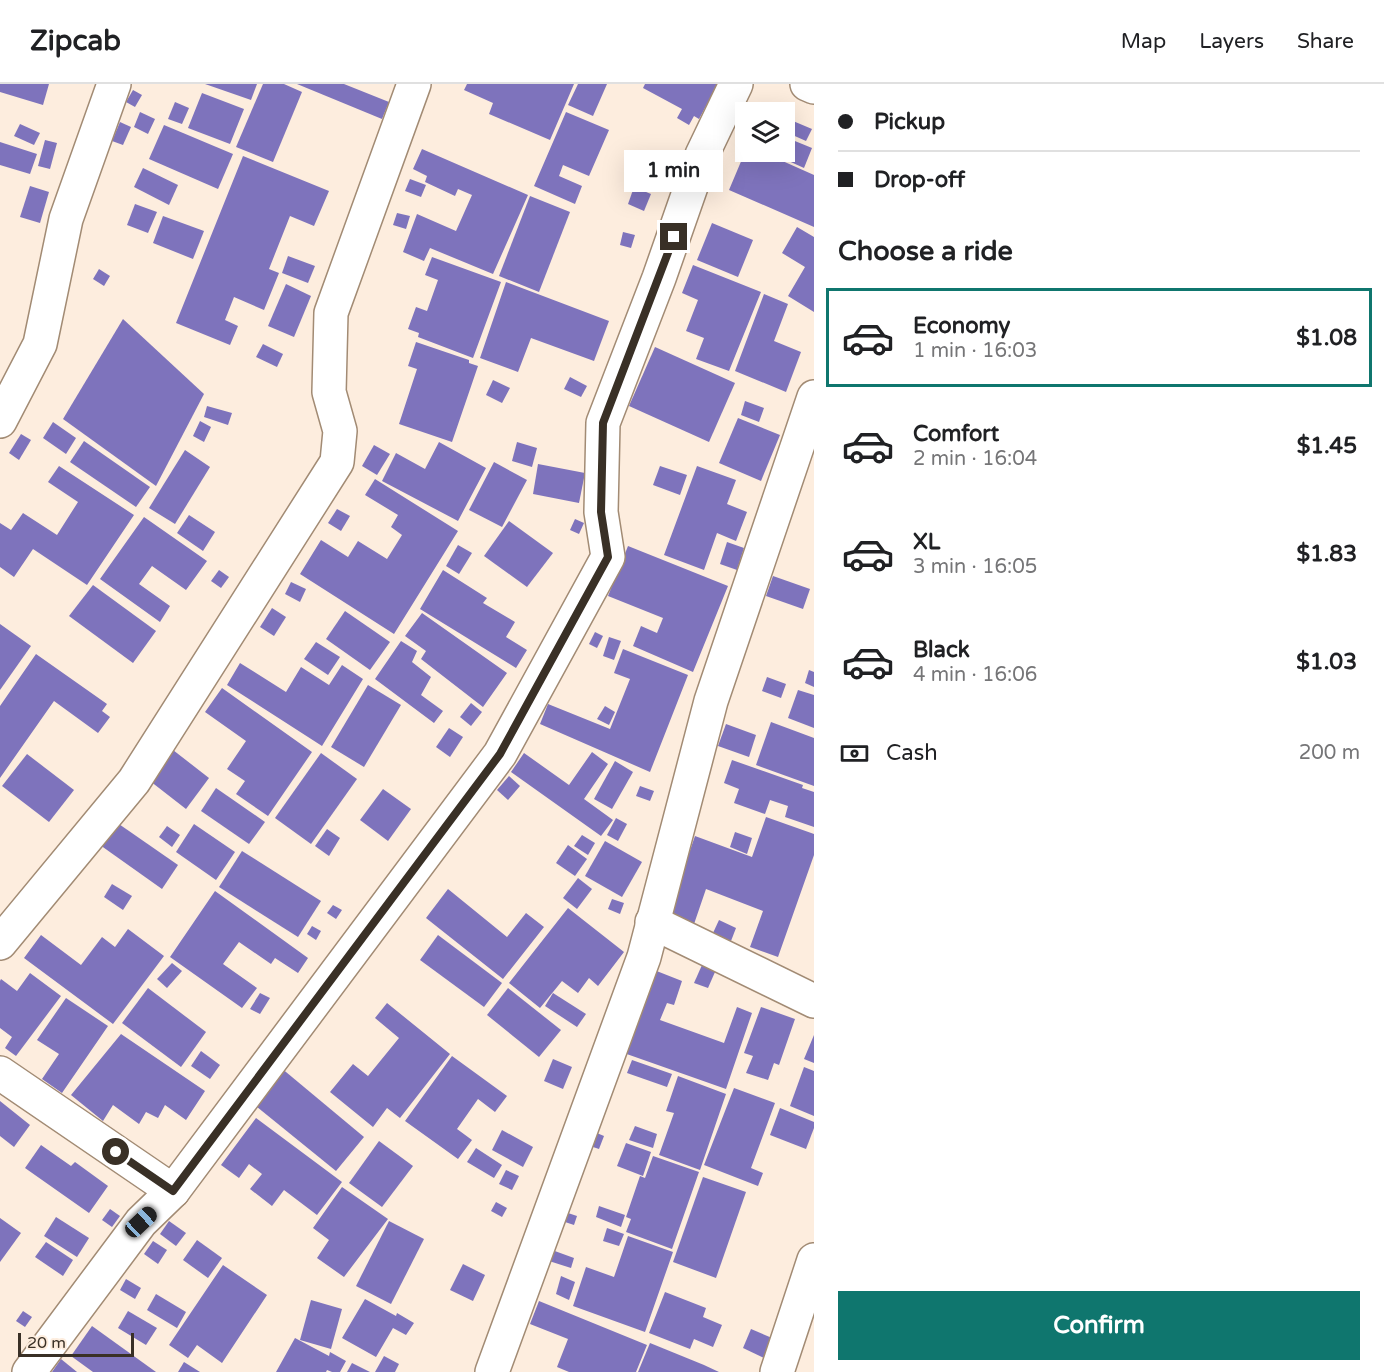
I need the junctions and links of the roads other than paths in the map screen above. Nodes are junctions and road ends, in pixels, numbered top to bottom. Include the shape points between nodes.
1 (114, 84) edge
2 (414, 84) edge
3 (736, 84) edge
4 (807, 84) edge
5 (814, 87) edge
6 (814, 397) edge
7 (0, 421) edge
8 (652, 922) junction
9 (0, 943) edge
10 (814, 1001) edge
11 (0, 1073) edge
12 (173, 1191) junction
13 (814, 1260) edge
14 (29, 1372) edge
15 (492, 1372) edge
16 (777, 1372) edge

1 - 7 street via 66,219 40,344
2 - 9 street via 331,314 328,392 340,431 337,462 134,781
3 - 12 street via 702,155 603,423 601,512 608,557 500,754
4 - 5 street
6 - 8 street via 711,701
8 - 10 street
8 - 15 street via 644,957
11 - 12 street
12 - 14 street via 141,1222
13 - 16 street

